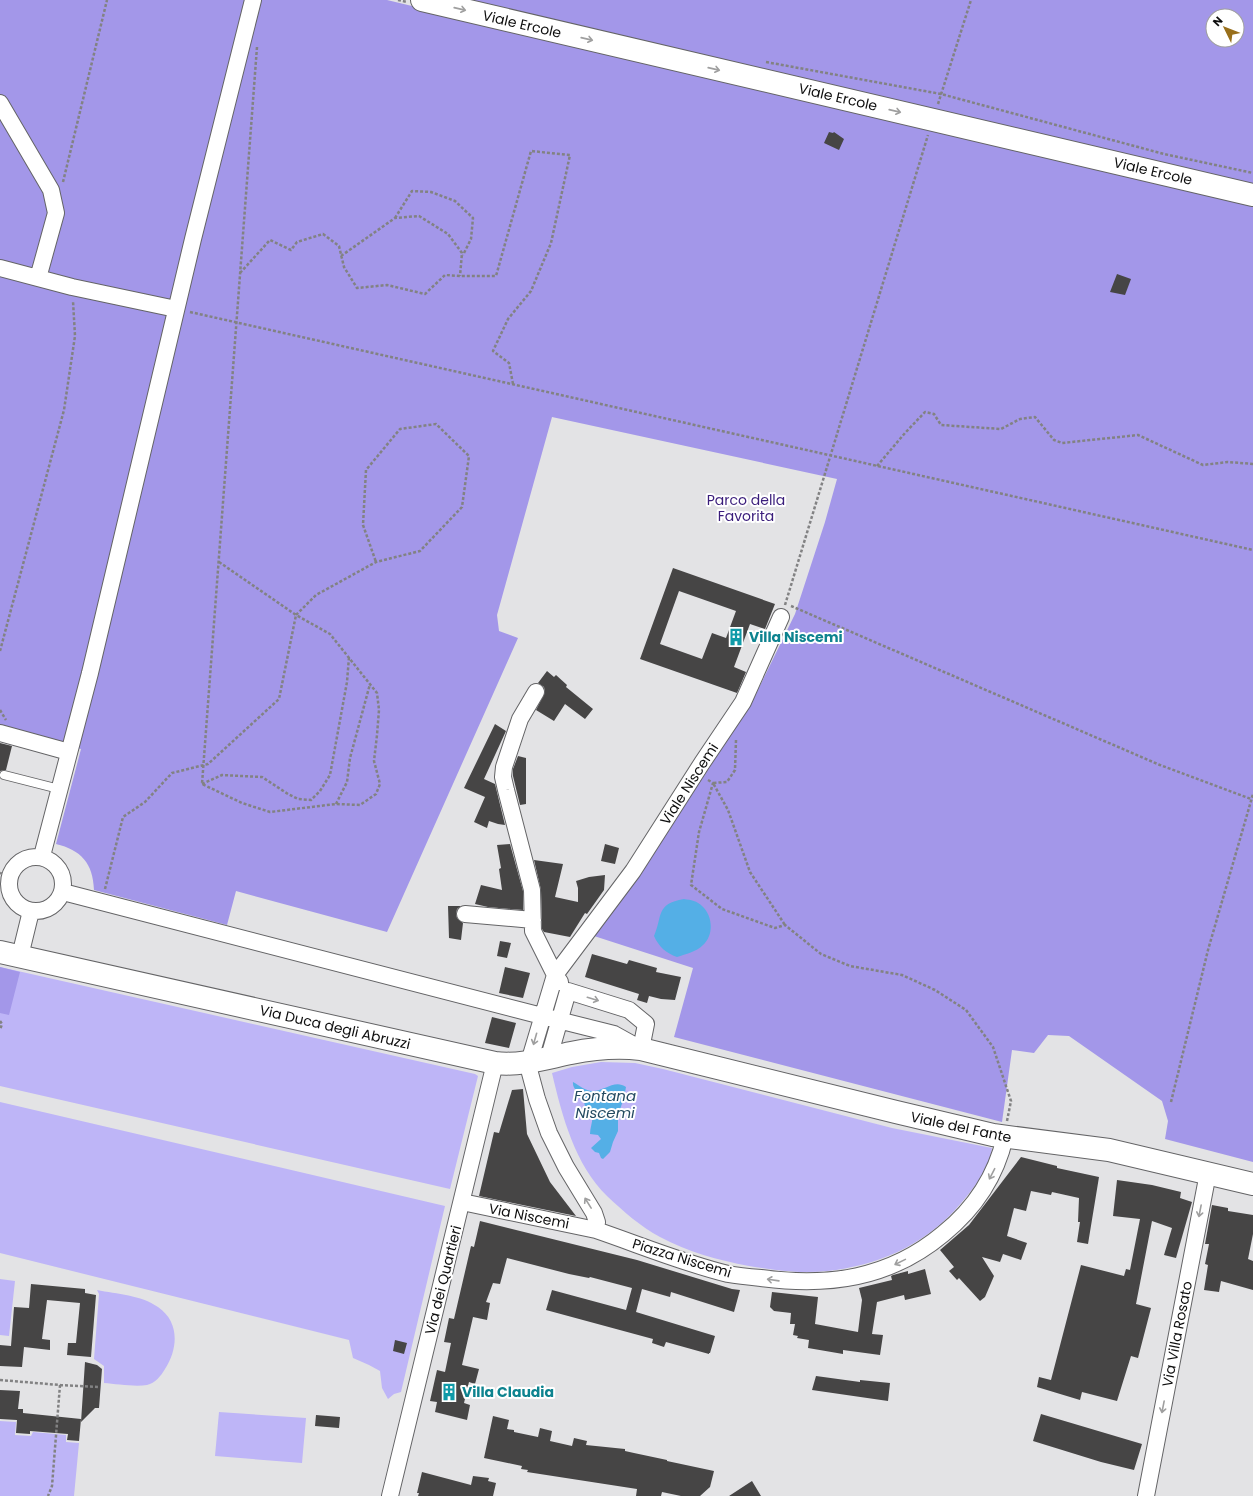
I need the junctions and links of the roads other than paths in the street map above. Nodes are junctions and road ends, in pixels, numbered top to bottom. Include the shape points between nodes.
1 (253, 0) edge
2 (422, 0) edge
3 (0, 103) edge
4 (1253, 195) edge
5 (0, 268) edge
6 (38, 278) junction
7 (176, 309) junction
8 (783, 610) road end
9 (536, 692) dead end
10 (4, 728) edge
11 (69, 752) junction
12 (4, 774) dead end
13 (60, 789) junction
14 (42, 856) junction
15 (5, 874) edge
16 (63, 892) junction
17 (31, 911) junction
18 (466, 914) dead end
19 (533, 920) junction
20 (10, 954) edge
21 (554, 975) junction
22 (568, 991) junction
23 (542, 1016) junction
24 (559, 1021) junction
25 (642, 1049) junction
26 (672, 1056) joint
27 (539, 1060) junction
28 (495, 1063) junction
29 (1005, 1131) junction
30 (1208, 1173) junction
31 (1253, 1184) edge
32 (462, 1202) junction
33 (596, 1230) junction
34 (390, 1496) edge
35 (1146, 1496) edge

1 - 7 street
2 -> 4 street, Viale Ercole
3 - 6 street via 51,190 56,213
5 - 6 street
6 - 7 street
7 - 11 street
8 - 21 street, Viale Niscemi via 742,702 633,871
9 - 19 street via 520,719 503,777 532,890
10 - 11 street
11 - 13 street
12 - 13 lane
13 - 14 street
14 - 15 street via 26,858
14 - 16 street via 57,866 62,874
15 - 17 street via 12,898 17,904
16 - 17 street via 54,905 47,909
16 - 23 street
17 - 20 street
18 - 19 street
19 - 21 street via 533,931
20 - 28 street, Via Duca degli Abruzzi
21 - 22 street
21 - 23 street
22 - 24 street
22 -> 25 street via 629,1010 646,1024
23 - 24 street
23 -> 27 street
24 - 25 street via 614,1034
24 - 27 street
25 - 26 street, Via Duca degli Abruzzi
25 - 27 street, Via Duca degli Abruzzi via 602,1047
26 - 29 street, Viale del Fante via 904,1114
27 - 28 street, Via Duca degli Abruzzi via 512,1064
33 -> 27 street via 594,1213 566,1167 549,1133 537,1099
28 - 32 street, Via dei Quartieri
29 - 30 street, Viale del Fante via 1102,1149
29 -> 33 street, Piazza Niscemi via 995,1168 985,1188 954,1225 930,1245 910,1257 863,1275 810,1282 730,1274
30 - 31 street, Viale del Fante
30 -> 35 street, Via Villa Rosato
32 - 33 street, Via Niscemi
32 - 34 street, Via dei Quartieri

